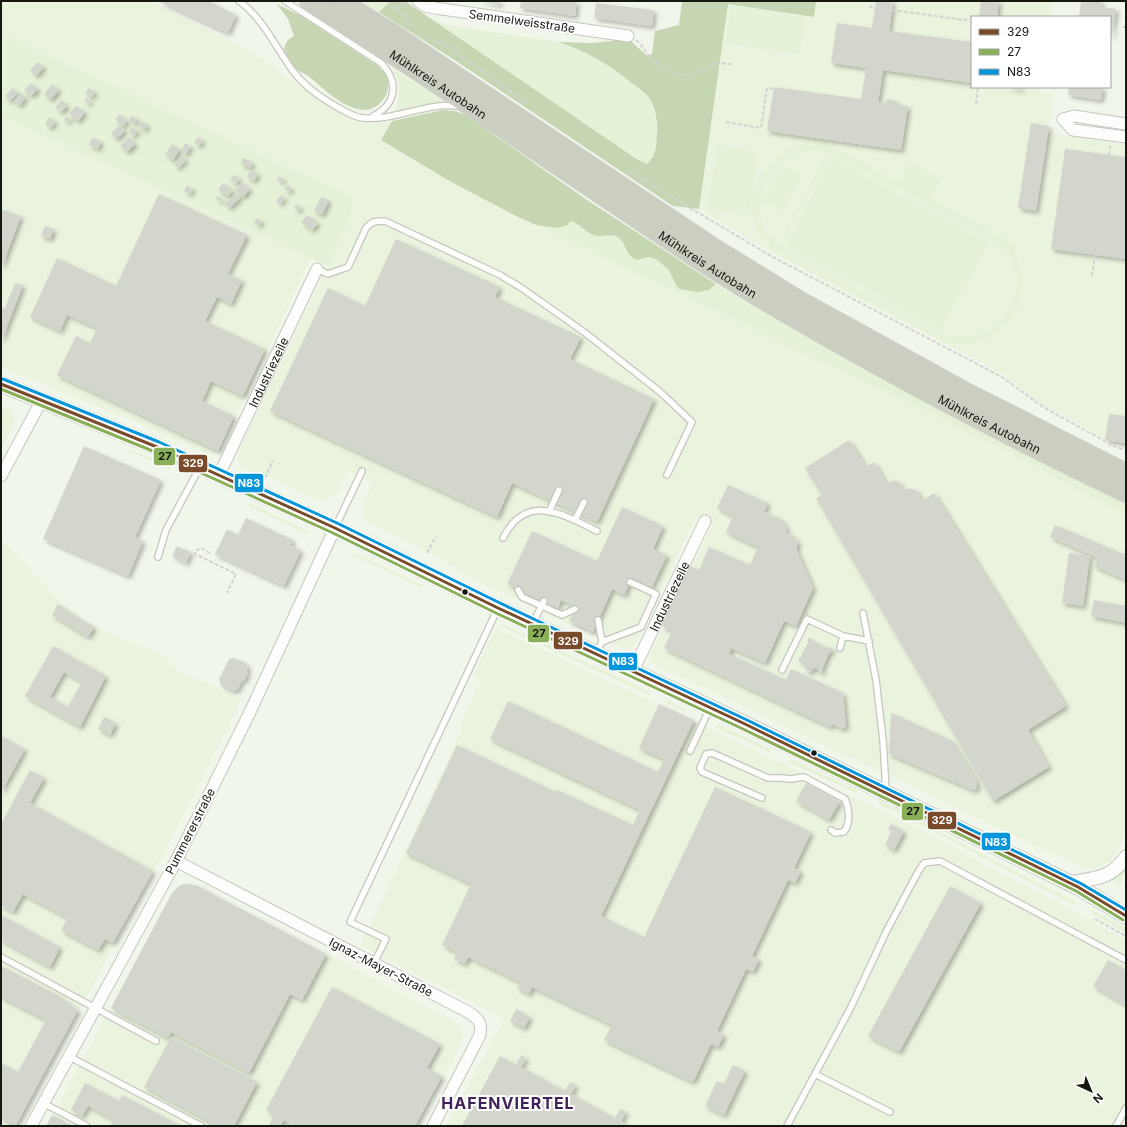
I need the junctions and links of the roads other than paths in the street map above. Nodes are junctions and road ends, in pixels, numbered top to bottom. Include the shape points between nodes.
1 (239, 1) edge
2 (285, 1) edge
3 (339, 1) edge
4 (418, 1) edge
5 (310, 2) edge
6 (628, 36) road end
7 (473, 108) junction
8 (371, 118) junction
9 (1126, 124) edge
10 (1126, 138) edge
11 (317, 269) joint
12 (1, 384) edge
13 (42, 400) junction
14 (200, 466) junction
15 (362, 471) dead end
16 (1126, 474) edge
17 (219, 475) junction
18 (667, 475) dead end
19 (1, 476) edge
20 (559, 490) dead end
21 (1126, 492) edge
22 (584, 502) dead end
23 (549, 512) junction
24 (575, 520) junction
25 (705, 521) dead end
26 (335, 528) junction
27 (597, 531) dead end
28 (503, 538) dead end
29 (158, 557) dead end
30 (630, 582) dead end
31 (518, 590) dead end
32 (542, 604) junction
33 (498, 608) junction
34 (575, 609) dead end
35 (863, 613) dead end
36 (598, 620) dead end
37 (533, 624) junction
38 (843, 636) junction
39 (869, 641) junction
40 (599, 648) junction
41 (840, 648) dead end
42 (782, 670) dead end
43 (633, 671) junction
44 (710, 707) junction
45 (690, 751) dead end
46 (886, 793) junction
47 (762, 798) dead end
48 (831, 830) dead end
49 (1126, 857) edge
50 (176, 861) junction
51 (1068, 883) junction
52 (1126, 915) edge
53 (1, 957) edge
54 (1126, 960) edge
55 (374, 963) junction
56 (95, 1008) junction
57 (156, 1040) dead end
58 (68, 1056) junction
59 (815, 1074) junction
60 (43, 1103) junction
61 (1126, 1108) edge
62 (890, 1112) dead end
63 (31, 1126) edge
64 (87, 1126) edge
65 (200, 1126) edge
66 (432, 1126) edge
67 (787, 1126) edge
68 (1116, 1126) edge

1 - 8 lane via 259,20 293,71 312,91 355,116
2 - 8 lane via 387,69 393,85 392,97 382,111
3 - 16 highway, Mühlkreis Autobahn via 711,247 802,303 955,387
4 - 6 street, Semmelweisstraße via 435,8
5 - 7 highway, Mühlkreis Autobahn
7 - 8 lane via 442,106
7 - 21 highway, Mühlkreis Autobahn via 678,245 824,334 944,400
9 - 10 street via 1074,116 1062,119 1073,130
11 - 17 street, Industriezeile
11 - 18 lane via 328,274 348,267 366,228 375,221 385,221 500,275 584,332 653,386 692,422
12 - 13 main road
13 - 14 main road
13 - 19 street
14 - 17 main road
14 - 29 lane via 166,530
15 - 26 lane
17 - 26 main road
20 - 23 lane
22 - 24 lane
23 - 24 lane
23 - 28 lane via 534,511 523,514 514,520
24 - 27 lane
25 - 43 street, Industriezeile
26 - 33 main road
26 - 50 street, Pummererstraße via 250,712
30 - 40 lane via 656,594 641,627
31 - 32 lane via 522,597
32 - 34 lane via 562,616
32 - 37 lane
33 - 37 main road
33 - 55 lane via 350,922 386,938
35 - 39 lane
36 - 40 lane
37 - 40 main road
38 - 39 lane
38 - 41 lane
38 - 42 lane via 807,619
39 - 46 lane via 884,740
40 - 43 main road
43 - 44 main road
44 - 45 lane
44 - 46 main road
46 - 51 main road
47 - 48 lane via 702,772 700,768 706,754 712,753 768,778 804,777 845,799 848,812 846,829 844,832 835,833
49 - 51 street via 1112,872 1102,877
50 - 55 street, Ignaz-Mayer-Straße
50 - 56 street, Pummererstraße
51 - 52 main road
53 - 56 lane
54 - 59 lane via 940,861 924,863 887,930 850,1009
55 - 66 street, Ignaz-Mayer-Straße via 468,1012 477,1018 482,1026 474,1049
56 - 57 lane
56 - 58 street, Pummererstraße
58 - 60 street, Pummererstraße
58 - 65 lane
59 - 62 lane
59 - 67 lane
60 - 63 street, Pummererstraße
60 - 64 lane
61 - 68 lane

